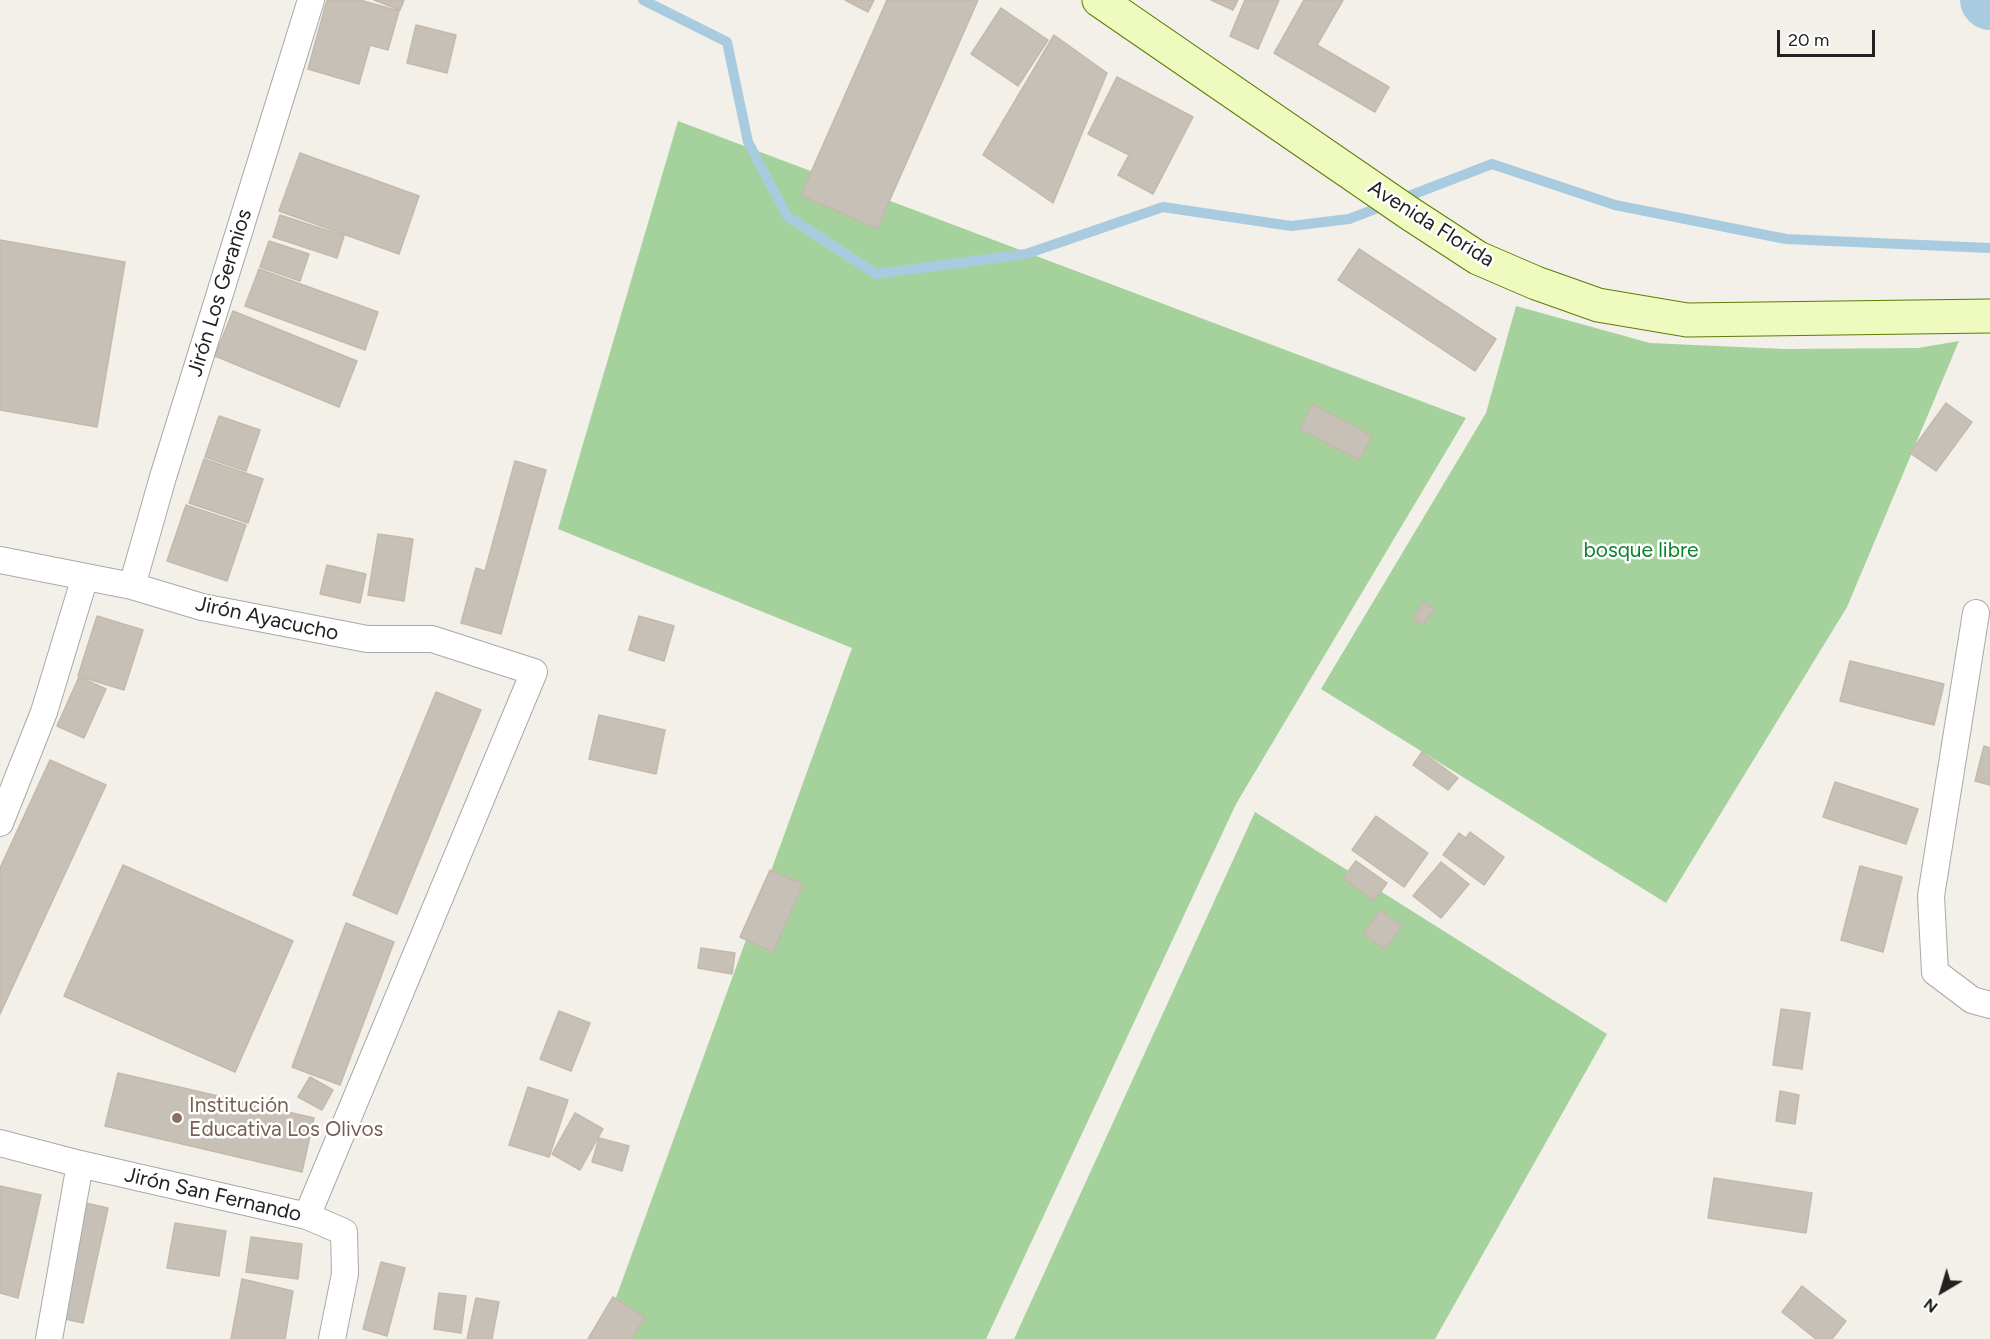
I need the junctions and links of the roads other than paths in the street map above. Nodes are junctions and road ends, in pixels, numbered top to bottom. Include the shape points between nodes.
1 (311, 0) edge
2 (1099, 0) edge
3 (1990, 316) edge
4 (0, 560) edge
5 (85, 578) junction
6 (132, 586) junction
7 (1976, 613) dead end
8 (0, 823) edge
9 (1990, 1005) edge
10 (0, 1143) edge
11 (80, 1164) junction
12 (307, 1216) junction
13 (49, 1339) edge
14 (332, 1339) edge

1 - 6 street, Jirón Los Geranios
2 - 3 street, Avenida Florida via 1478,258 1536,283 1599,305 1687,321
4 - 5 street, Jirón Ayacucho
5 - 6 street, Jirón Ayacucho
5 - 8 street via 44,712
6 - 12 street, Jirón Ayacucho via 202,607 367,639 432,639 534,672
7 - 9 street via 1931,897 1935,972 1972,1000
10 - 11 street, Jirón San Fernando
11 - 12 street, Jirón San Fernando
11 - 13 street
12 - 14 street, Jirón San Fernando via 344,1232 345,1274

